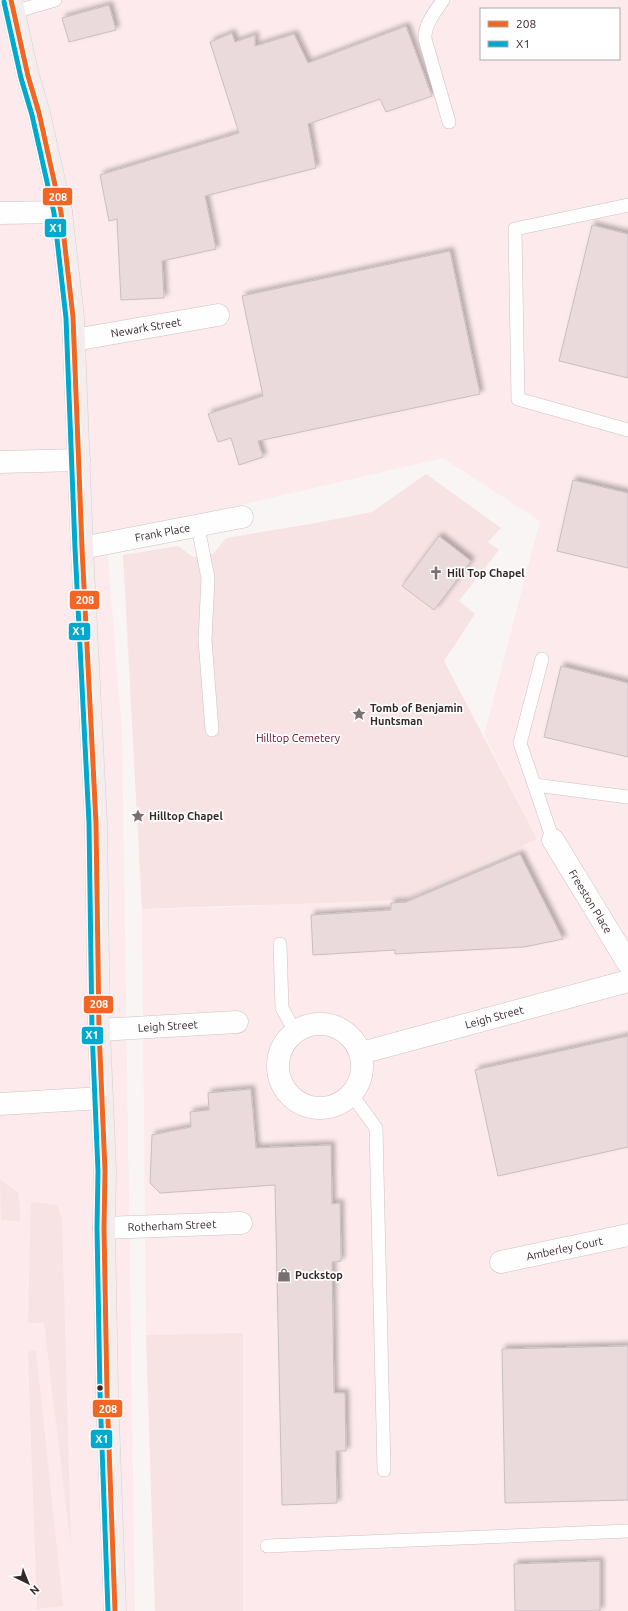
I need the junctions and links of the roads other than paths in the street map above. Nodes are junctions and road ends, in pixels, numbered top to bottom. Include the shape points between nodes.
1 (55, 0) edge
2 (443, 0) edge
3 (12, 6) edge
4 (449, 122) dead end
5 (628, 205) edge
6 (61, 212) junction
7 (0, 213) edge
8 (218, 315) dead end
9 (74, 340) junction
10 (628, 430) edge
11 (79, 460) junction
12 (0, 462) edge
13 (242, 517) dead end
14 (198, 527) junction
15 (82, 548) junction
16 (542, 659) dead end
17 (212, 730) dead end
18 (535, 785) junction
19 (628, 797) edge
20 (553, 840) joint
21 (280, 944) dead end
22 (628, 963) edge
23 (628, 981) edge
24 (237, 1022) dead end
25 (99, 1030) junction
26 (295, 1032) junction
27 (361, 1054) junction
28 (352, 1095) junction
29 (101, 1098) junction
30 (0, 1104) edge
31 (240, 1223) dead end
32 (104, 1228) junction
33 (628, 1235) edge
34 (501, 1262) dead end
35 (384, 1470) dead end
36 (628, 1531) edge
37 (267, 1546) dead end
38 (115, 1611) edge

1 - 3 lane
2 - 4 lane via 424,34
3 - 6 main road
5 - 10 lane via 515,229 518,399
6 - 7 street
6 - 9 main road via 74,318
8 - 9 street, Newark Street
9 - 11 main road
11 - 12 street
11 - 15 main road
13 - 14 street, Frank Place
14 - 15 street, Frank Place
14 - 17 lane via 208,578 205,640
15 - 25 main road via 96,823
16 - 18 lane via 520,743
18 - 19 lane
18 - 20 lane
20 - 22 street, Freeston Place
21 - 26 lane via 282,1008
23 - 27 street, Leigh Street
24 - 25 street, Leigh Street
25 - 29 main road
26 - 27 street via 307,1026 333,1026 346,1032 355,1041
26 - 28 street via 285,1042 278,1068 280,1081 287,1094 298,1103 312,1108 327,1109
27 - 28 street via 363,1068 360,1082
28 - 35 lane via 376,1128
29 - 30 street
29 - 32 main road via 105,1171
31 - 32 street, Rotherham Street
32 - 38 main road
33 - 34 street, Amberley Court
36 - 37 lane

